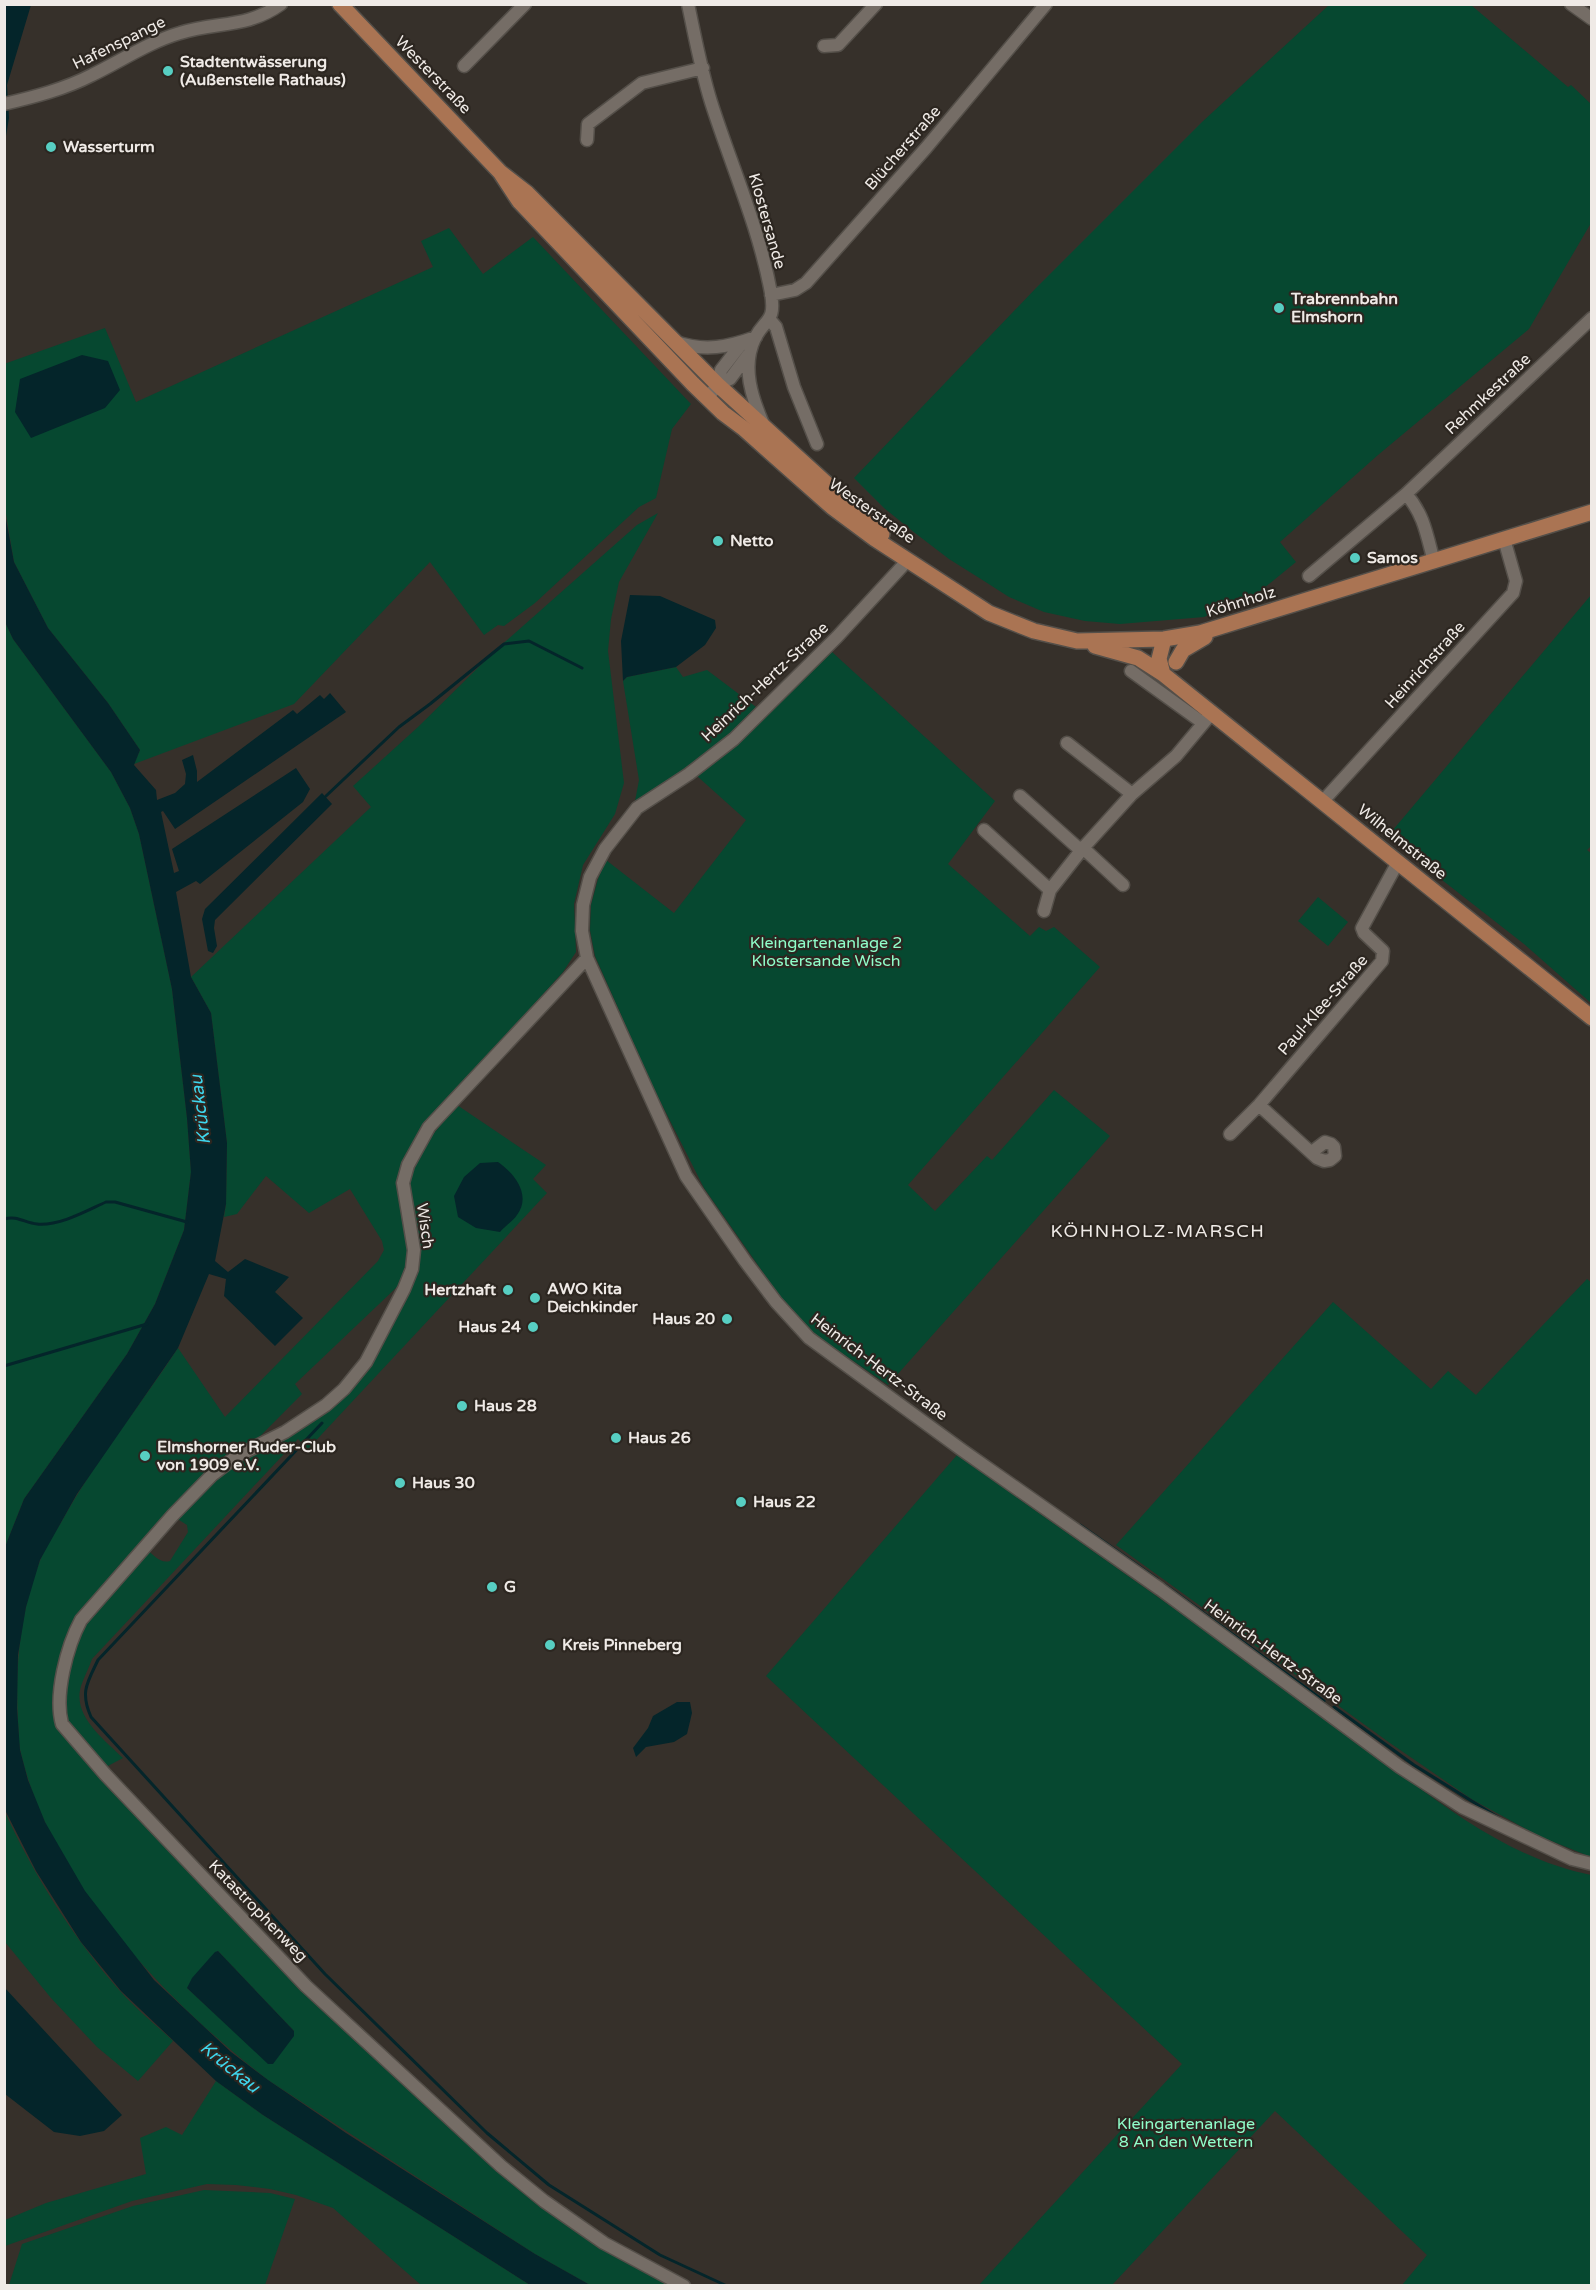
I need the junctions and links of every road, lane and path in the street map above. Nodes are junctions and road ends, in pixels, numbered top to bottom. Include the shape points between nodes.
1 (281, 4) edge
2 (339, 4) edge
3 (525, 4) edge
4 (688, 4) edge
5 (876, 4) edge
6 (1046, 4) edge
7 (1571, 4) edge
8 (1592, 20) edge
9 (824, 46) dead end
10 (464, 66) dead end
11 (703, 68) junction
12 (4, 104) edge
13 (587, 140) dead end
14 (500, 172) junction
15 (771, 295) junction
16 (1592, 318) edge
17 (770, 320) junction
18 (673, 340) junction
19 (747, 346) junction
20 (718, 385) junction
21 (707, 398) junction
22 (764, 427) junction
23 (817, 444) dead end
24 (1406, 494) junction
25 (1592, 512) edge
26 (1504, 540) junction
27 (908, 560) junction
28 (1434, 562) junction
29 (1309, 576) dead end
30 (1229, 625) junction
31 (1164, 639) junction
32 (1077, 641) junction
33 (1176, 662) junction
34 (1131, 671) dead end
35 (1163, 674) junction
36 (1190, 695) junction
37 (1207, 718) junction
38 (1067, 743) dead end
39 (1132, 794) junction
40 (1020, 796) dead end
41 (1323, 801) junction
42 (984, 830) dead end
43 (1083, 848) junction
44 (1398, 862) junction
45 (1123, 885) dead end
46 (1050, 890) junction
47 (1044, 911) dead end
48 (587, 958) junction
49 (1592, 1018) edge
50 (1259, 1105) junction
51 (1230, 1134) dead end
52 (1312, 1152) dead end
53 (212, 1475) joint
54 (1592, 1864) edge
55 (684, 2286) edge

1 - 12 street, Hafenspange via 249,21 180,33 74,83
2 - 14 main road, Westerstraße
3 - 10 street
4 - 11 street, Klostersande
5 - 9 street via 838,45
6 - 15 street, Blücherstraße via 806,283 795,290
7 - 8 street
11 - 13 street via 642,83 588,124
11 - 15 street, Klostersande
14 - 18 main road, Westerstraße via 527,193
14 - 21 main road, Westerstraße via 519,201
15 - 17 street, Klostersande
16 - 24 street, Rehmkestraße
17 - 19 street
17 - 23 street, Klostersande via 776,327
18 - 19 street via 706,349
18 - 20 main road, Westerstraße
19 - 20 street via 730,379
19 - 22 street via 749,382
20 - 21 street
20 - 22 main road, Westerstraße
21 - 27 main road, Westerstraße via 832,507
22 - 27 main road, Westerstraße
24 - 28 street via 1421,515
24 - 29 street, Rehmkestraße
25 - 26 main road, Köhnholz
26 - 28 main road, Köhnholz
26 - 41 street, Heinrichstraße via 1516,581 1513,593
27 - 32 main road, Köhnholz via 989,613 1034,631
27 - 48 street, Heinrich-Hertz-Straße via 734,739 637,808 605,849 590,877 582,913
28 - 30 main road, Köhnholz
30 - 31 main road, Köhnholz
30 - 33 main road via 1183,650
31 - 32 main road, Köhnholz
31 - 33 main road, Wilhelmstraße
31 - 35 main road via 1159,659
32 - 35 main road, Wilhelmstraße via 1138,658
33 - 36 main road, Wilhelmstraße via 1178,676
34 - 37 street
35 - 36 main road, Wilhelmstraße
36 - 37 main road, Wilhelmstraße
37 - 39 street via 1176,756
37 - 41 main road, Wilhelmstraße
38 - 39 street
39 - 43 street
40 - 43 street
41 - 44 main road, Wilhelmstraße
42 - 46 street
43 - 45 street
43 - 46 street
44 - 49 main road, Wilhelmstraße
44 - 50 street, Paul-Klee-Straße via 1362,928 1383,951 1382,961
46 - 47 street
48 - 53 street, Wisch via 418,1143 403,1183 414,1250 412,1269 366,1362 326,1405 285,1432 237,1456
48 - 54 street, Heinrich-Hertz-Straße via 686,1176 745,1262 809,1338 1160,1589 1400,1767 1462,1807 1572,1859
50 - 51 street, Paul-Klee-Straße
50 - 52 street
53 - 55 street, Katastrophenweg via 81,1620 66,1663 60,1701 62,1724 306,1986 501,2166 604,2242

